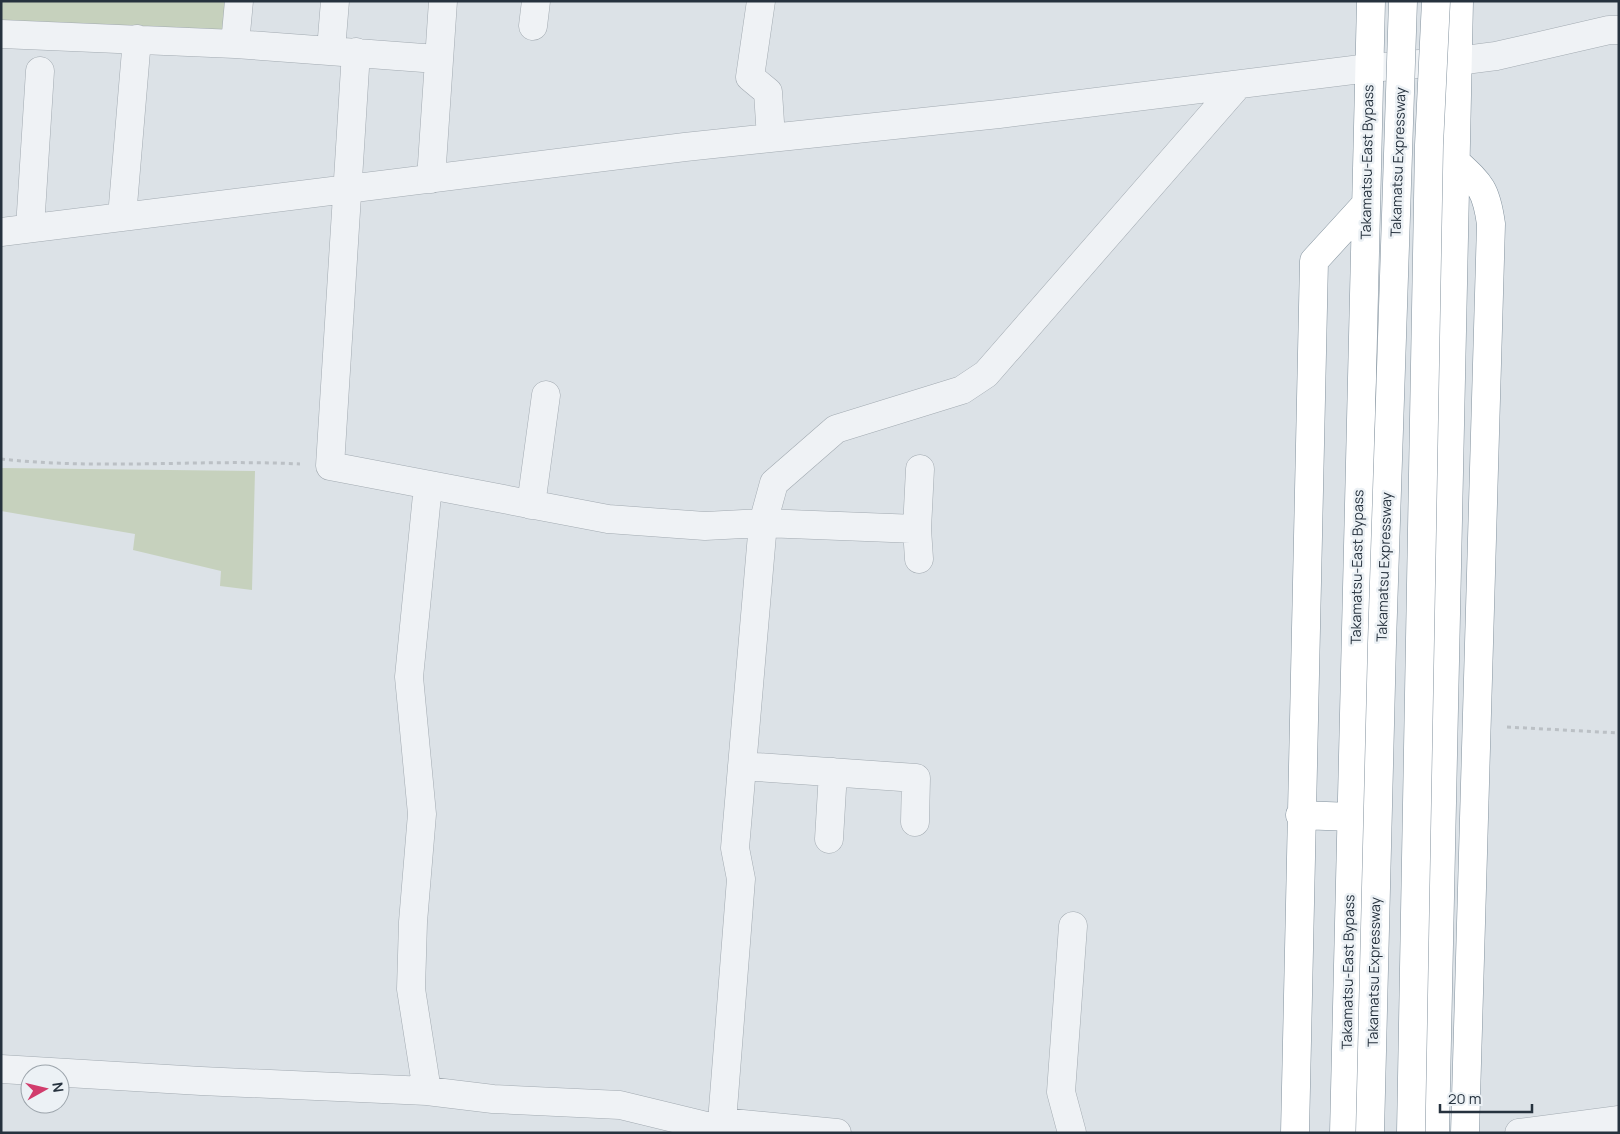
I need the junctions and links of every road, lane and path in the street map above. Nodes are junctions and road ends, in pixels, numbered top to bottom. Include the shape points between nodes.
1 (239, 1) edge
2 (335, 1) edge
3 (443, 1) edge
4 (761, 1) edge
5 (1371, 1) edge
6 (1403, 1) edge
7 (1436, 1) edge
8 (1459, 1) edge
9 (1619, 30) edge
10 (1, 34) edge
11 (137, 39) junction
12 (235, 44) junction
13 (344, 51) junction
14 (438, 59) junction
15 (1457, 61) junction
16 (1369, 68) junction
17 (40, 71) dead end
18 (1238, 85) junction
19 (771, 138) junction
20 (1454, 160) junction
21 (431, 179) junction
22 (349, 189) junction
23 (1366, 204) junction
24 (122, 217) junction
25 (30, 228) junction
26 (1, 232) edge
27 (546, 395) dead end
28 (1, 459) edge
29 (330, 466) junction
30 (920, 470) dead end
31 (428, 485) junction
32 (531, 505) junction
33 (763, 523) junction
34 (917, 529) junction
35 (919, 559) dead end
36 (1499, 727) dead end
37 (1619, 733) edge
38 (742, 766) junction
39 (833, 772) junction
40 (1300, 815) junction
41 (1352, 817) junction
42 (915, 822) dead end
43 (829, 839) dead end
44 (1073, 926) dead end
45 (1, 1070) edge
46 (426, 1091) junction
47 (1619, 1120) edge
48 (715, 1128) edge
49 (837, 1133) edge
50 (1072, 1133) edge
51 (1295, 1133) edge
52 (1344, 1133) edge
53 (1370, 1133) edge
54 (1411, 1133) edge
55 (1435, 1133) edge
56 (1465, 1133) edge
57 (1519, 1133) edge

1 - 12 street
2 - 13 street
3 - 14 street
4 - 19 street via 750,77 768,92
5 - 16 highway, Takamatsu-East Bypass
6 - 53 highway, Takamatsu Expressway, bridge
7 - 54 highway, bridge via 1429,145
8 - 15 highway
9 - 15 street
10 - 11 street
11 - 12 street
11 - 24 street
12 - 13 street
13 - 14 street
13 - 22 street
14 - 21 street
15 - 16 street
15 - 20 highway
16 - 18 street
16 - 23 highway, Takamatsu-East Bypass
17 - 25 street
18 - 19 street
18 - 33 street via 986,374 962,390 836,429 774,483
19 - 21 street
20 - 55 highway
20 - 56 highway via 1479,183 1488,198 1491,224
21 - 22 street
22 - 24 street
22 - 29 street
23 - 40 highway via 1314,261
23 - 41 highway, Takamatsu-East Bypass
24 - 25 street
25 - 26 street
27 - 32 street
28 - 29 path
29 - 31 street
30 - 34 street
31 - 32 street
31 - 46 street via 409,677 422,814 411,989
32 - 33 street via 608,519 705,526
33 - 34 street
33 - 38 street
34 - 35 street
36 - 37 path
38 - 39 street
38 - 48 street via 735,848 742,879
39 - 42 street via 916,778
39 - 43 street
40 - 41 highway
40 - 51 highway
41 - 52 highway, Takamatsu-East Bypass
44 - 50 street via 1060,1092
45 - 46 street
46 - 48 street via 493,1099 620,1105
47 - 57 street
48 - 49 street

